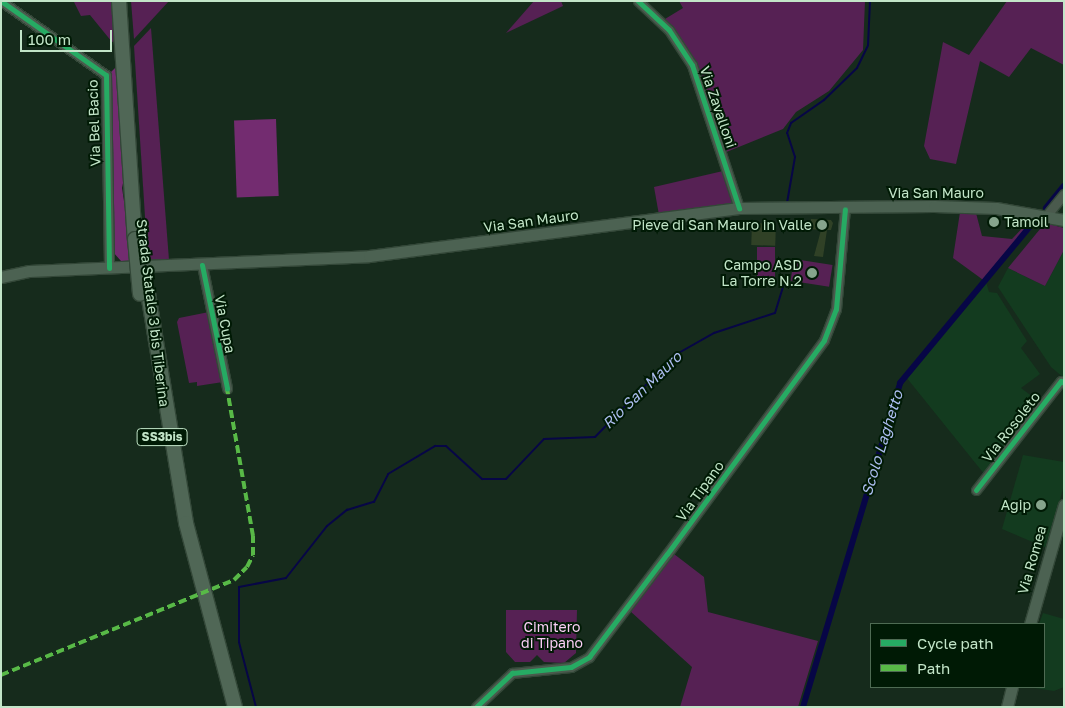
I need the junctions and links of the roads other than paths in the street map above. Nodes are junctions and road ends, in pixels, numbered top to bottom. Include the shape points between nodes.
1 (1, 1) edge
2 (119, 1) edge
3 (126, 1) edge
4 (638, 1) edge
5 (127, 85) junction
6 (1064, 194) edge
7 (739, 208) junction
8 (845, 208) junction
9 (1046, 216) junction
10 (1064, 220) edge
11 (202, 265) junction
12 (110, 268) junction
13 (1, 277) edge
14 (1064, 383) edge
15 (227, 388) dead end
16 (976, 490) dead end
17 (1064, 505) edge
18 (1062, 519) edge
19 (203, 609) junction
20 (1030, 623) edge
21 (1012, 688) edge
22 (227, 707) edge
23 (235, 707) edge
24 (476, 707) edge
25 (1007, 707) edge

1 - 12 street, Via Bel Bacio via 106,75
2 - 5 highway, Strada Statale 3 bis Tiberina / SS3bis
3 - 5 highway, Strada Statale 3 bis Tiberina / SS3bis
4 - 7 street, Via Zavalloni via 669,30 692,65
5 - 19 highway, Strada Statale 3 bis Tiberina / SS3bis, bridge via 144,293 165,456
6 - 9 street
7 - 8 main road, Via San Mauro
7 - 11 main road, Via San Mauro via 369,256
8 - 9 main road, Via San Mauro via 996,208
8 - 24 street, Via Tipano via 836,309 824,340 667,554 588,657 570,666 512,672
9 - 10 main road, Via San Mauro
11 - 12 main road, Via San Mauro
11 - 15 street, Via Cupa
12 - 13 main road, Via San Mauro via 29,271
14 - 16 street, Via Rosoleto via 1061,381
17 - 18 main road, Via Romea
18 - 20 main road, Via Romea
19 - 22 highway, Strada Statale 3 bis Tiberina / SS3bis
19 - 23 highway, Strada Statale 3 bis Tiberina / SS3bis
21 - 25 main road

